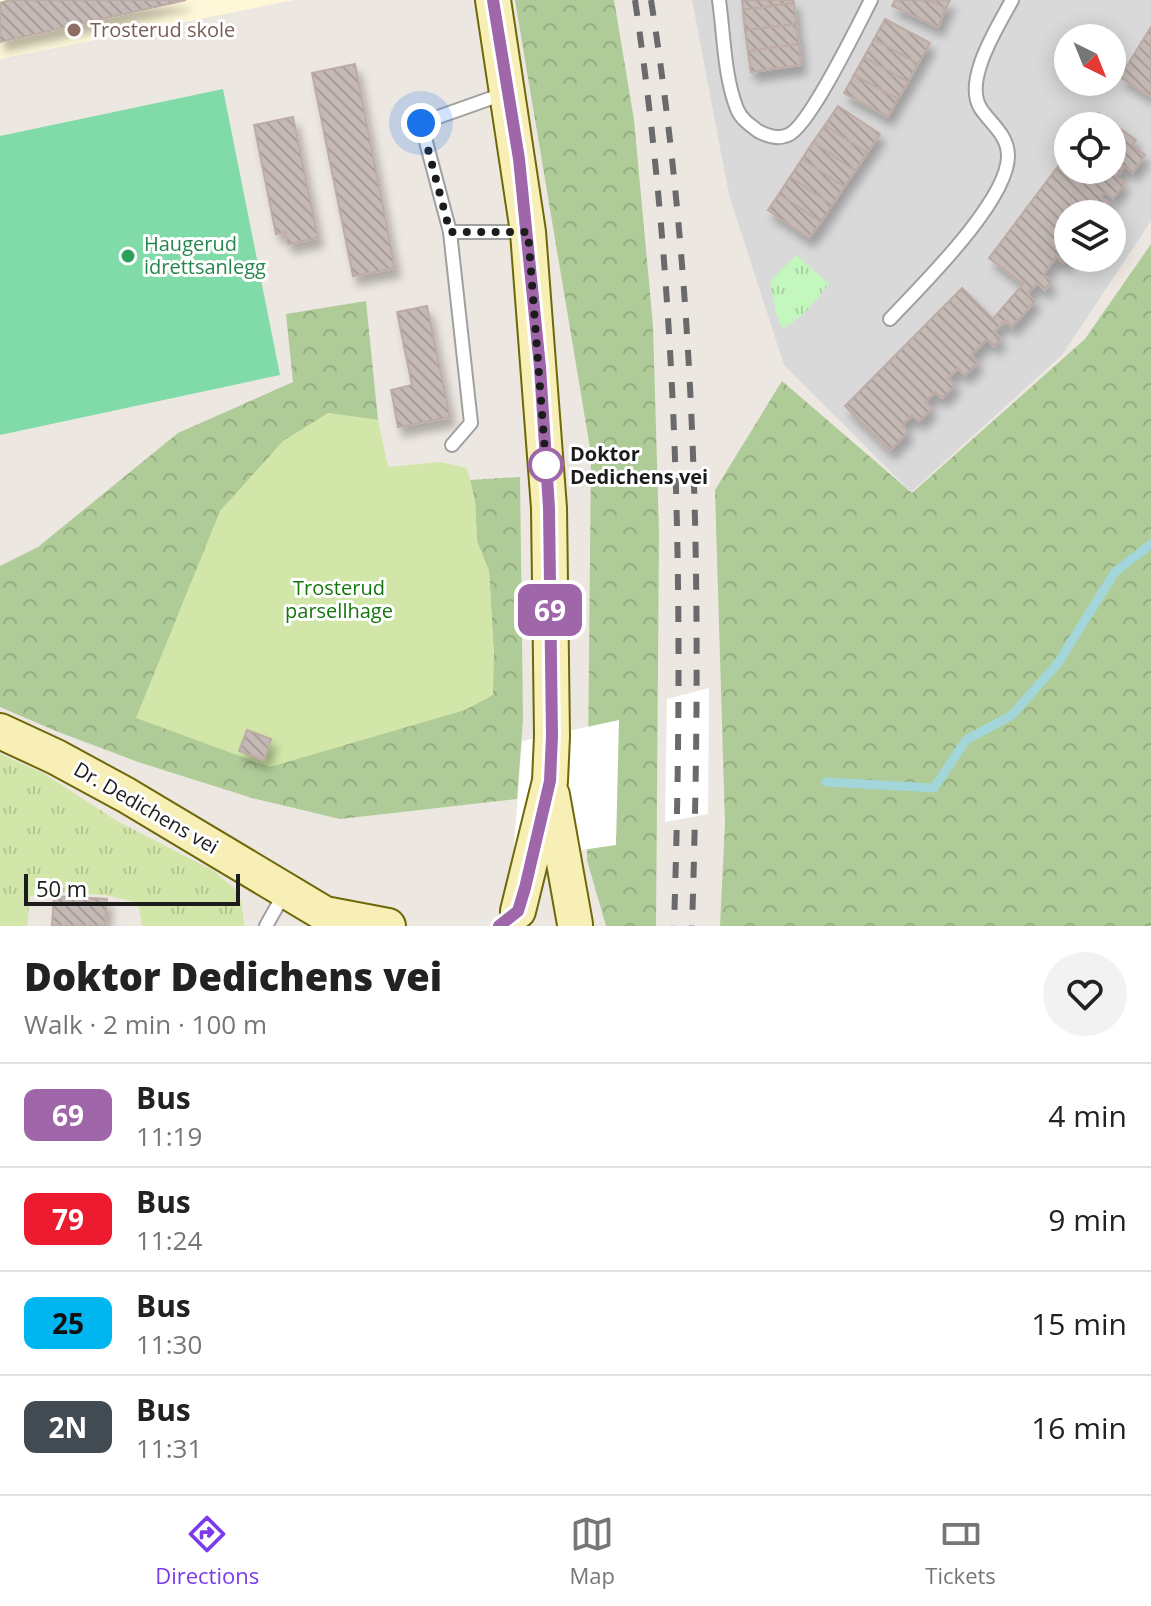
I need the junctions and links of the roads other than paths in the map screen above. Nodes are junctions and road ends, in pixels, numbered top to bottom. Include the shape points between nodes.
1 (493, 0) edge
2 (719, 0) edge
3 (871, 0) edge
4 (1012, 0) edge
5 (509, 92) junction
6 (450, 232) junction
7 (528, 232) junction
8 (890, 319) dead end
9 (452, 445) dead end
10 (0, 731) edge
11 (547, 855) junction
12 (286, 890) junction
13 (509, 919) edge
14 (337, 920) edge
15 (576, 925) edge
16 (266, 926) edge
17 (388, 926) edge

1 - 5 main road
2 - 3 lane via 738,110 749,125 777,137 795,131 814,104
4 - 8 lane via 976,85 979,106 1007,149 1005,171 962,240
5 - 6 lane via 421,123
5 - 7 main road
6 - 7 lane
6 - 9 lane via 471,423
7 - 11 main road via 549,508 552,736
10 - 12 main road, Dr. Dedichens vei via 103,782
11 - 13 main road
11 - 15 main road
12 - 14 main road, Dr. Dedichens vei
12 - 16 lane
13 - 15 main road via 543,908
14 - 17 main road, Dr. Dedichens vei

